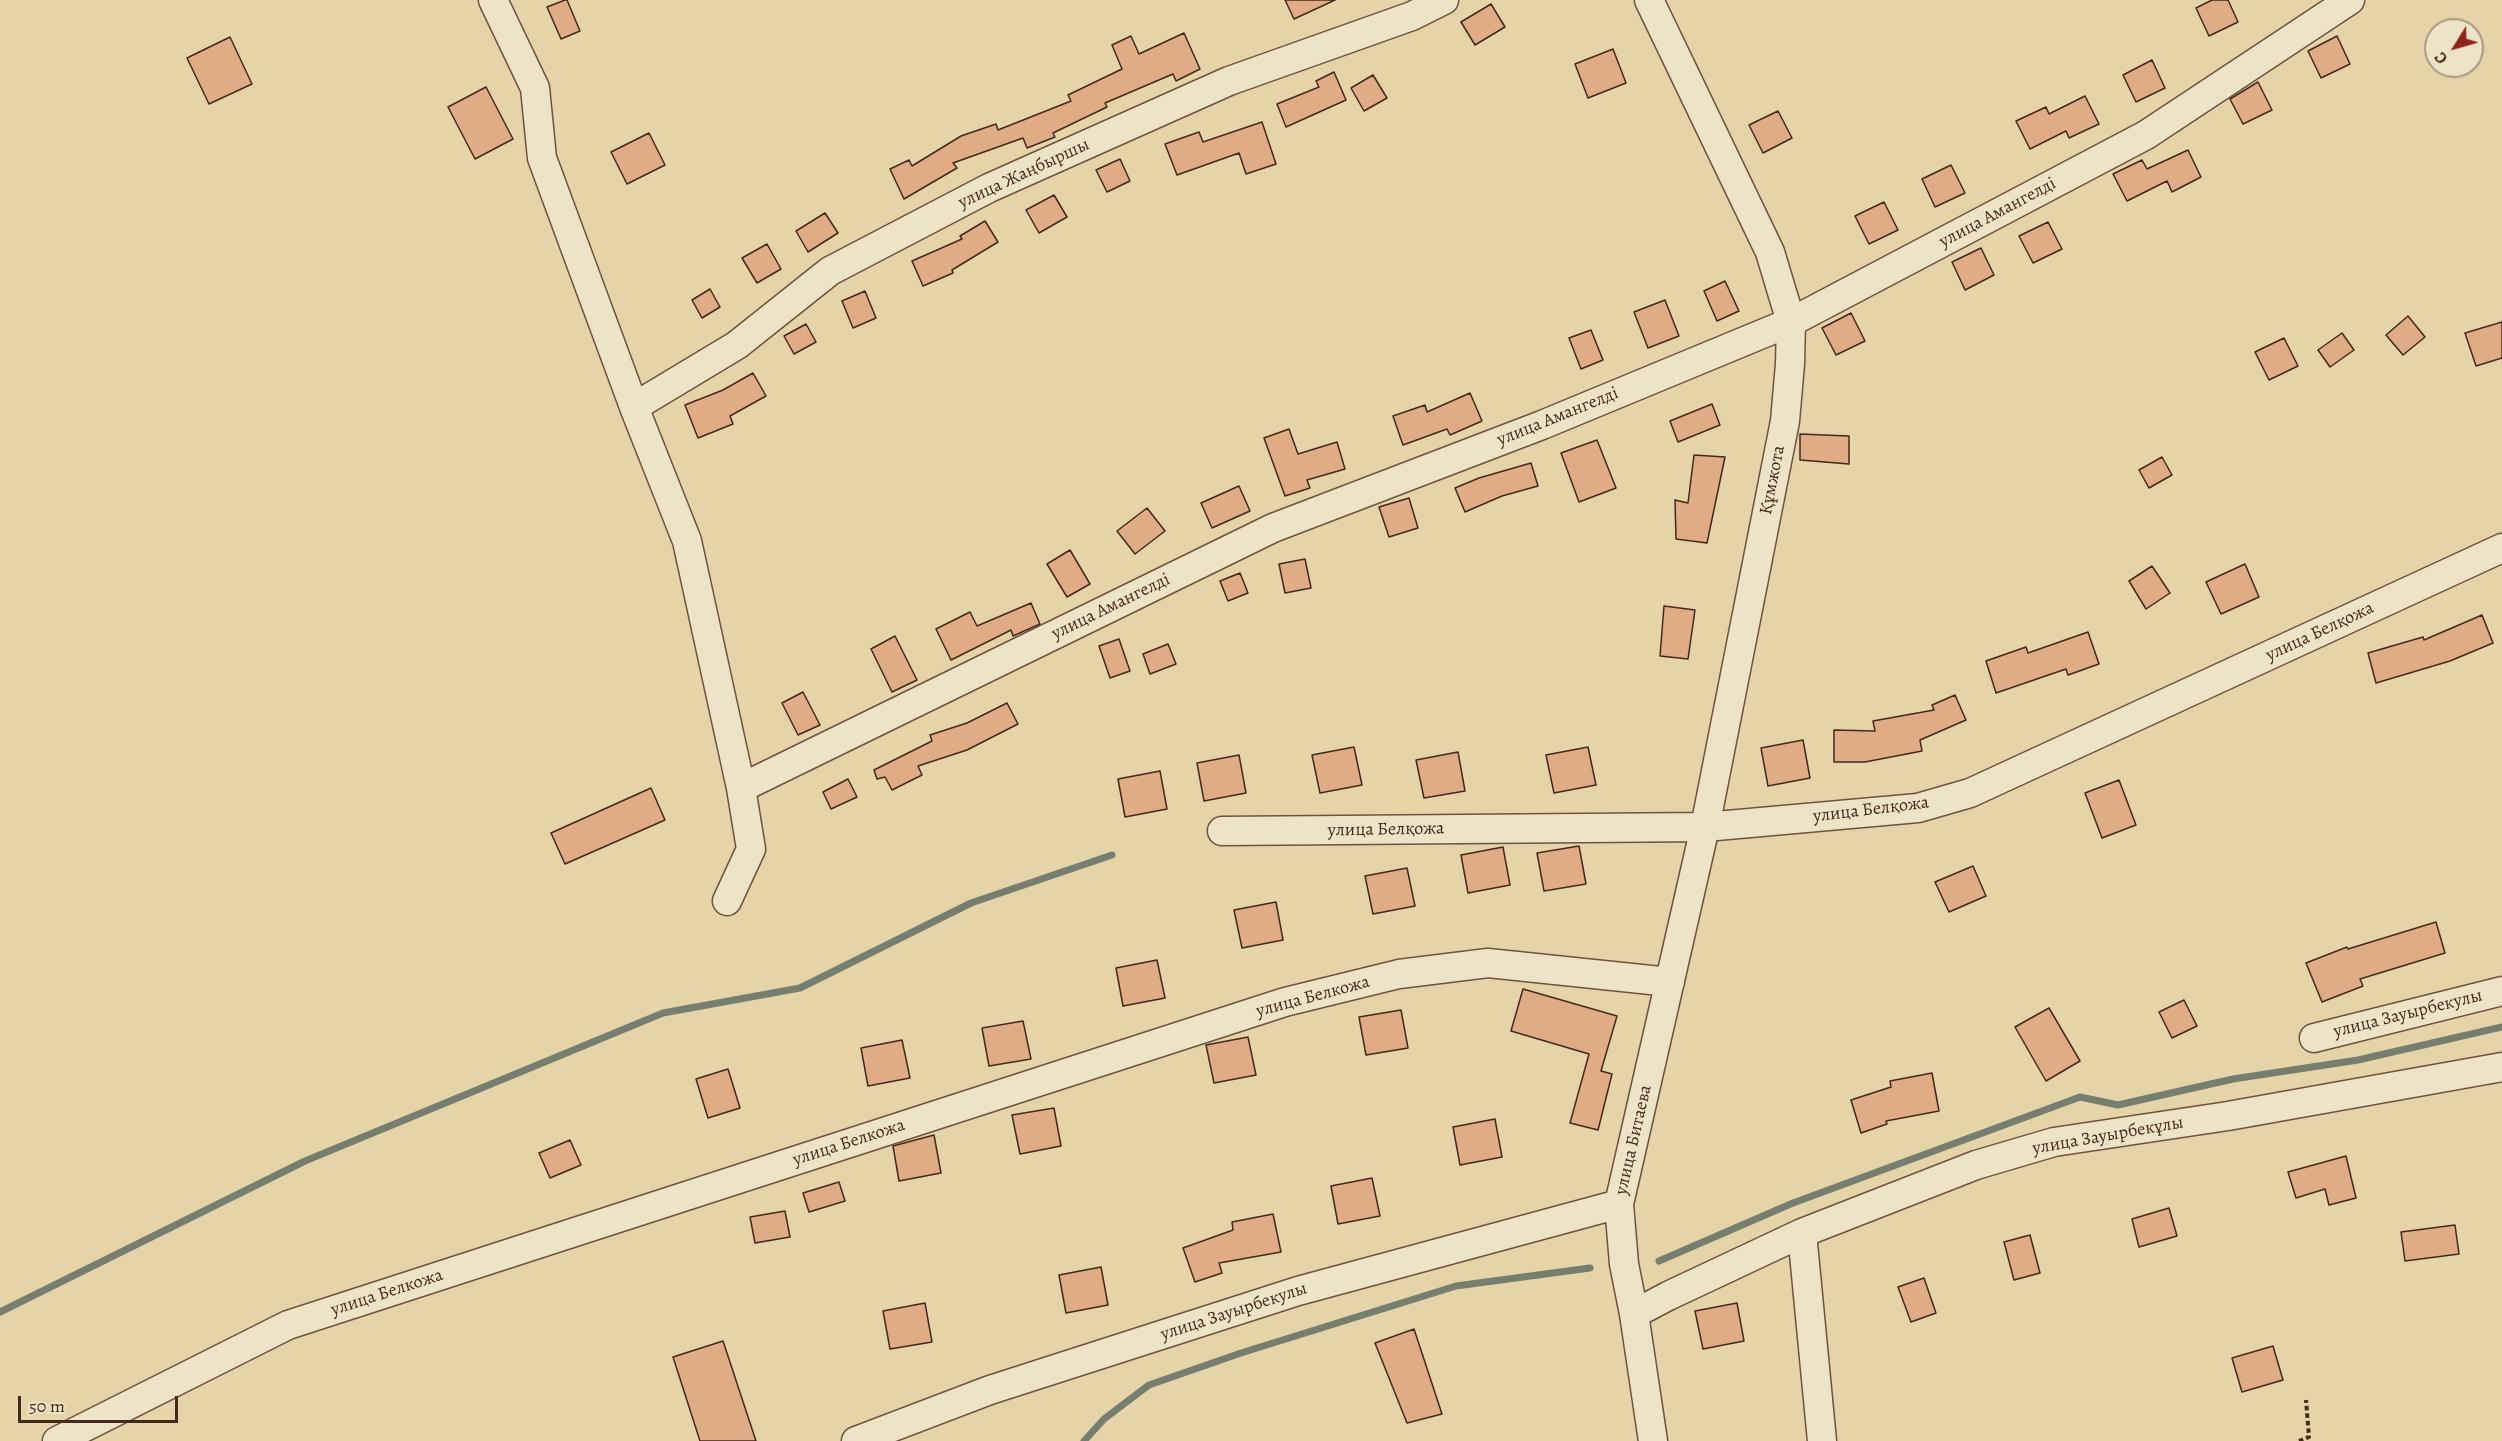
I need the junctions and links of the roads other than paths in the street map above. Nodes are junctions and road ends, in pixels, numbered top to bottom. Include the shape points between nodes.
1 (493, 0) edge
2 (1444, 0) edge
3 (1649, 0) edge
4 (2350, 0) edge
5 (1791, 322) junction
6 (634, 407) junction
7 (2502, 548) edge
8 (741, 788) junction
9 (1705, 827) junction
10 (1222, 831) dead end
11 (727, 901) dead end
12 (1670, 982) junction
13 (2502, 990) edge
14 (2314, 1038) dead end
15 (2502, 1068) edge
16 (1619, 1204) junction
17 (1802, 1233) junction
18 (1634, 1314) junction
19 (57, 1441) edge
20 (856, 1441) edge
21 (1653, 1441) edge
22 (1822, 1441) edge

1 - 6 street via 535,88 542,158
2 - 6 street, улица Жаңбыршы via 1412,16 1229,81 989,188 830,271 737,345
3 - 5 street, Құмжота via 1770,252
4 - 5 street, улица Амангелді via 2146,135
5 - 8 street, улица Амангелді via 1542,425 1273,528
5 - 9 street, Құмжота via 1785,421
6 - 8 street via 687,541
7 - 9 street, улица Белқожа via 1970,793 1918,808
8 - 11 street via 751,849
9 - 10 street, улица Белқожа
9 - 12 street, Құмжота
12 - 16 street, улица Битаева
12 - 19 street, улица Белкожа via 1488,963 1399,974 1285,1002 288,1325
13 - 14 street, улица Зауырбекулы
15 - 17 street, улица Зауырбекұлы via 2054,1142 1976,1165
16 - 18 street, улица Битаева via 1624,1264
16 - 20 street, улица Зауырбекулы via 1298,1291 990,1390
17 - 18 street, улица Зауырбекұлы
17 - 22 street
18 - 21 street, улица Битаева

